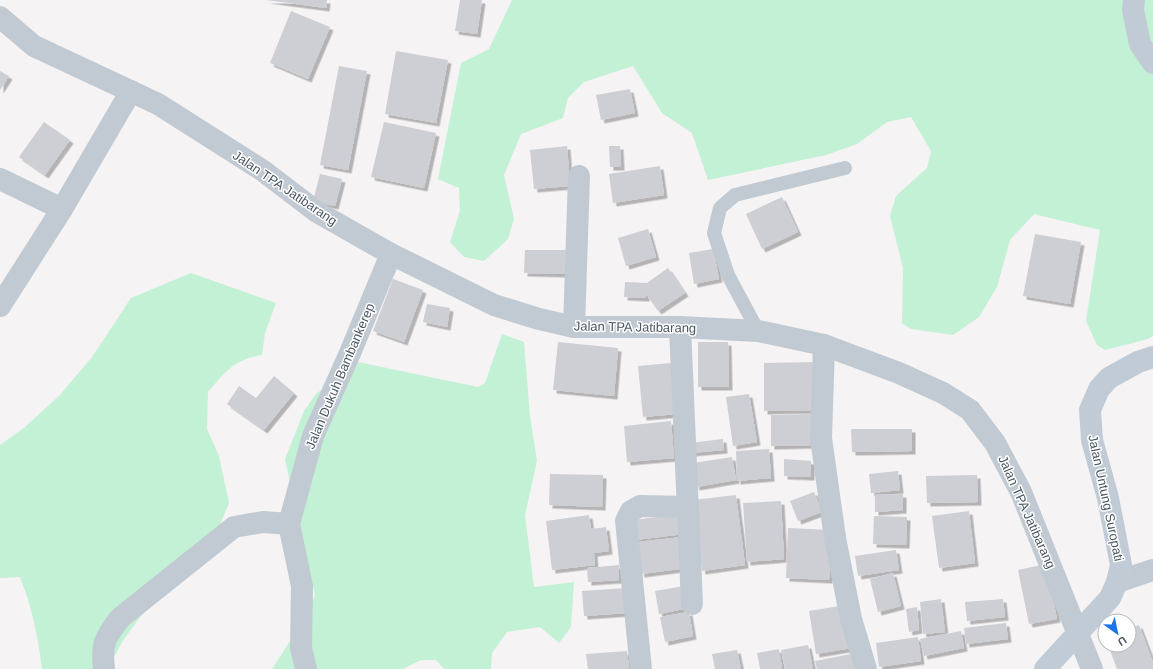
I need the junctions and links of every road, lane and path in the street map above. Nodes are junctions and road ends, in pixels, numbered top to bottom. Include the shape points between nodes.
1 (1134, 0) edge
2 (0, 17) edge
3 (1153, 62) edge
4 (131, 91) junction
5 (845, 168) dead end
6 (579, 176) dead end
7 (0, 179) edge
8 (62, 209) junction
9 (391, 254) junction
10 (0, 306) edge
11 (574, 327) junction
12 (680, 327) junction
13 (758, 331) junction
14 (824, 345) junction
15 (1153, 356) edge
16 (687, 507) junction
17 (289, 524) junction
18 (1153, 570) edge
19 (1117, 582) junction
20 (692, 604) dead end
21 (1078, 631) junction
22 (104, 669) edge
23 (306, 669) edge
24 (641, 669) edge
25 (866, 669) edge
26 (1045, 669) edge
27 (1092, 669) edge

1 - 3 main road via 1133,10 1140,44
2 - 4 street, Jalan TPA Jatibarang via 34,46
4 - 8 street
4 - 9 street, Jalan TPA Jatibarang via 158,104 262,170 317,212
5 - 13 lane via 735,195 720,208 714,233 728,275
6 - 11 street
7 - 8 street
8 - 10 street
9 - 11 street, Jalan TPA Jatibarang via 494,305
9 - 17 street, Jalan Dukuh Bambankerep via 313,436
11 - 12 street, Jalan TPA Jatibarang
12 - 13 street, Jalan TPA Jatibarang
12 - 16 street
13 - 14 street, Jalan TPA Jatibarang
14 - 21 street, Jalan TPA Jatibarang via 899,373 943,393 970,410 995,443 1021,492
14 - 25 street via 820,438 851,619
15 - 19 main road, Jalan Untung Suropati via 1109,378 1099,389 1090,410 1092,440 1108,498 1121,565
16 - 20 street
16 - 24 street via 640,506 631,511 626,521
17 - 22 street via 263,522 234,527 120,618 106,637 102,653
17 - 23 street, Jalan Dukuh Bambankerep via 302,586 301,648
18 - 19 street
19 - 21 main road, Jalan Untung Suropati via 1110,598
21 - 26 main road, Jalan Untung Suropati
21 - 27 street, Jalan TPA Jatibarang

